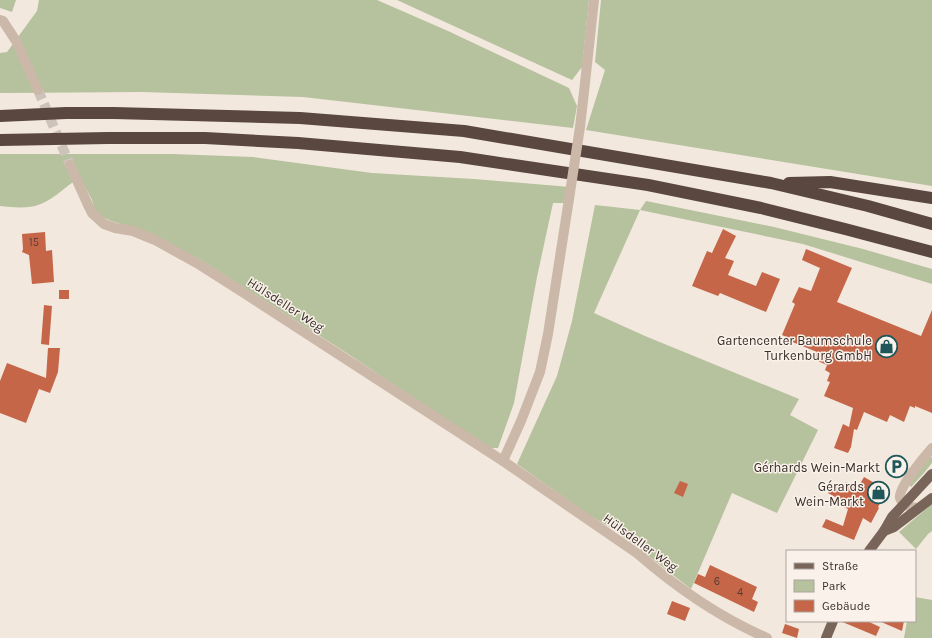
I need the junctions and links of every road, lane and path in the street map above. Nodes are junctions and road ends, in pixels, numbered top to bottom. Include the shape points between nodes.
1 (594, 0) edge
2 (0, 20) edge
3 (38, 90) tunnel mouth
4 (0, 116) edge
5 (0, 140) edge
6 (70, 165) tunnel mouth
7 (771, 183) junction
8 (932, 198) edge
9 (932, 224) edge
10 (932, 252) edge
11 (932, 448) edge
12 (503, 462) junction
13 (932, 474) edge
14 (932, 498) edge
15 (904, 504) junction
16 (918, 508) junction
17 (884, 531) junction
18 (870, 550) edge
19 (833, 622) edge
20 (767, 638) edge
21 (826, 638) edge

1 - 12 street, bridge via 580,127 548,334 540,372
2 - 3 street via 16,41
4 - 7 highway via 107,113 214,115 300,118 456,130
5 - 10 highway via 205,138 460,157 648,185 761,208
6 - 12 street, Hülsdeller Weg via 92,212 104,224 155,240 200,265
7 - 8 highway via 830,182
7 - 9 highway
11 - 15 street via 920,461 900,492 900,499
12 - 20 street, Hülsdeller Weg via 638,554 688,594 739,625
13 - 15 main road
14 - 16 main road
15 - 16 street
15 - 17 main road
16 - 17 main road
17 - 18 main road
19 - 21 main road

